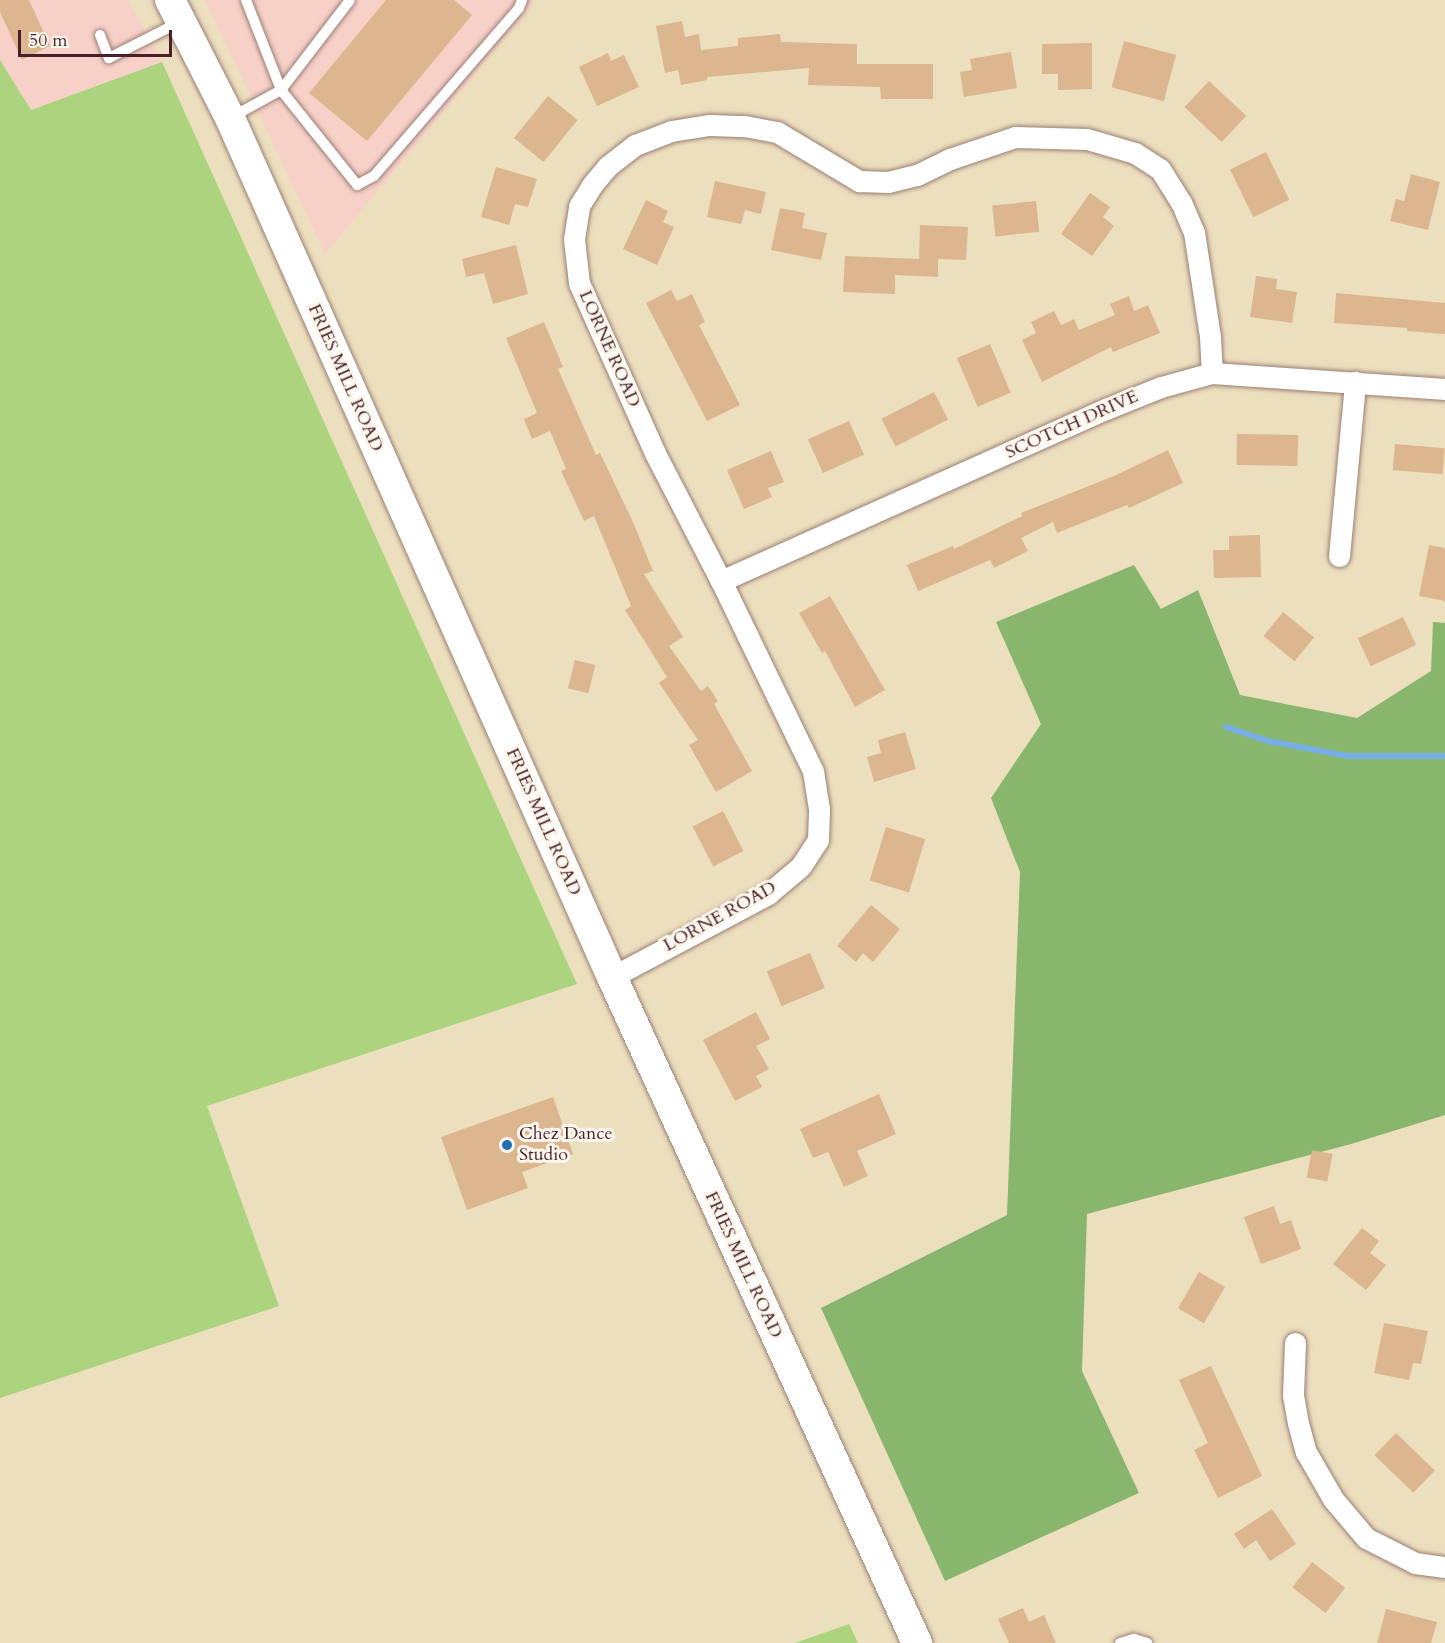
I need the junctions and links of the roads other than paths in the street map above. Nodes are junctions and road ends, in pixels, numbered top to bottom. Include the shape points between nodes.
1 (246, 0) edge
2 (350, 0) edge
3 (522, 0) edge
4 (182, 14) edge
5 (100, 35) dead end
6 (281, 90) junction
7 (230, 118) junction
8 (1212, 373) junction
9 (1355, 382) junction
10 (1445, 388) edge
11 (1339, 556) dead end
12 (721, 581) junction
13 (612, 977) junction
14 (1295, 1343) dead end
15 (1445, 1568) edge
16 (917, 1643) edge
17 (1120, 1643) edge
18 (1147, 1643) edge

1 - 6 lane
2 - 6 lane
3 - 6 lane via 374,176 357,185
4 - 5 lane via 109,58
4 - 7 main road, FRIES MILL ROAD
6 - 7 lane
7 - 13 main road, FRIES MILL ROAD
8 - 9 street, SCOTCH DRIVE
8 - 12 street, SCOTCH DRIVE via 1161,387 1106,409
8 - 12 street, LORNE ROAD via 1194,232 1160,169 1135,153 1087,139 1015,137 917,175 888,182 859,181 777,132 745,126 710,125 671,131 635,146 608,166 579,206 574,240 579,282 655,453
9 - 10 street, SCOTCH DRIVE
9 - 11 street
12 - 13 street, LORNE ROAD via 813,771 819,809 818,840 801,866 768,894
13 - 16 main road, FRIES MILL ROAD
14 - 15 street via 1293,1387 1298,1423 1306,1452 1333,1499 1374,1543 1415,1563
17 - 18 lane via 1134,1638

